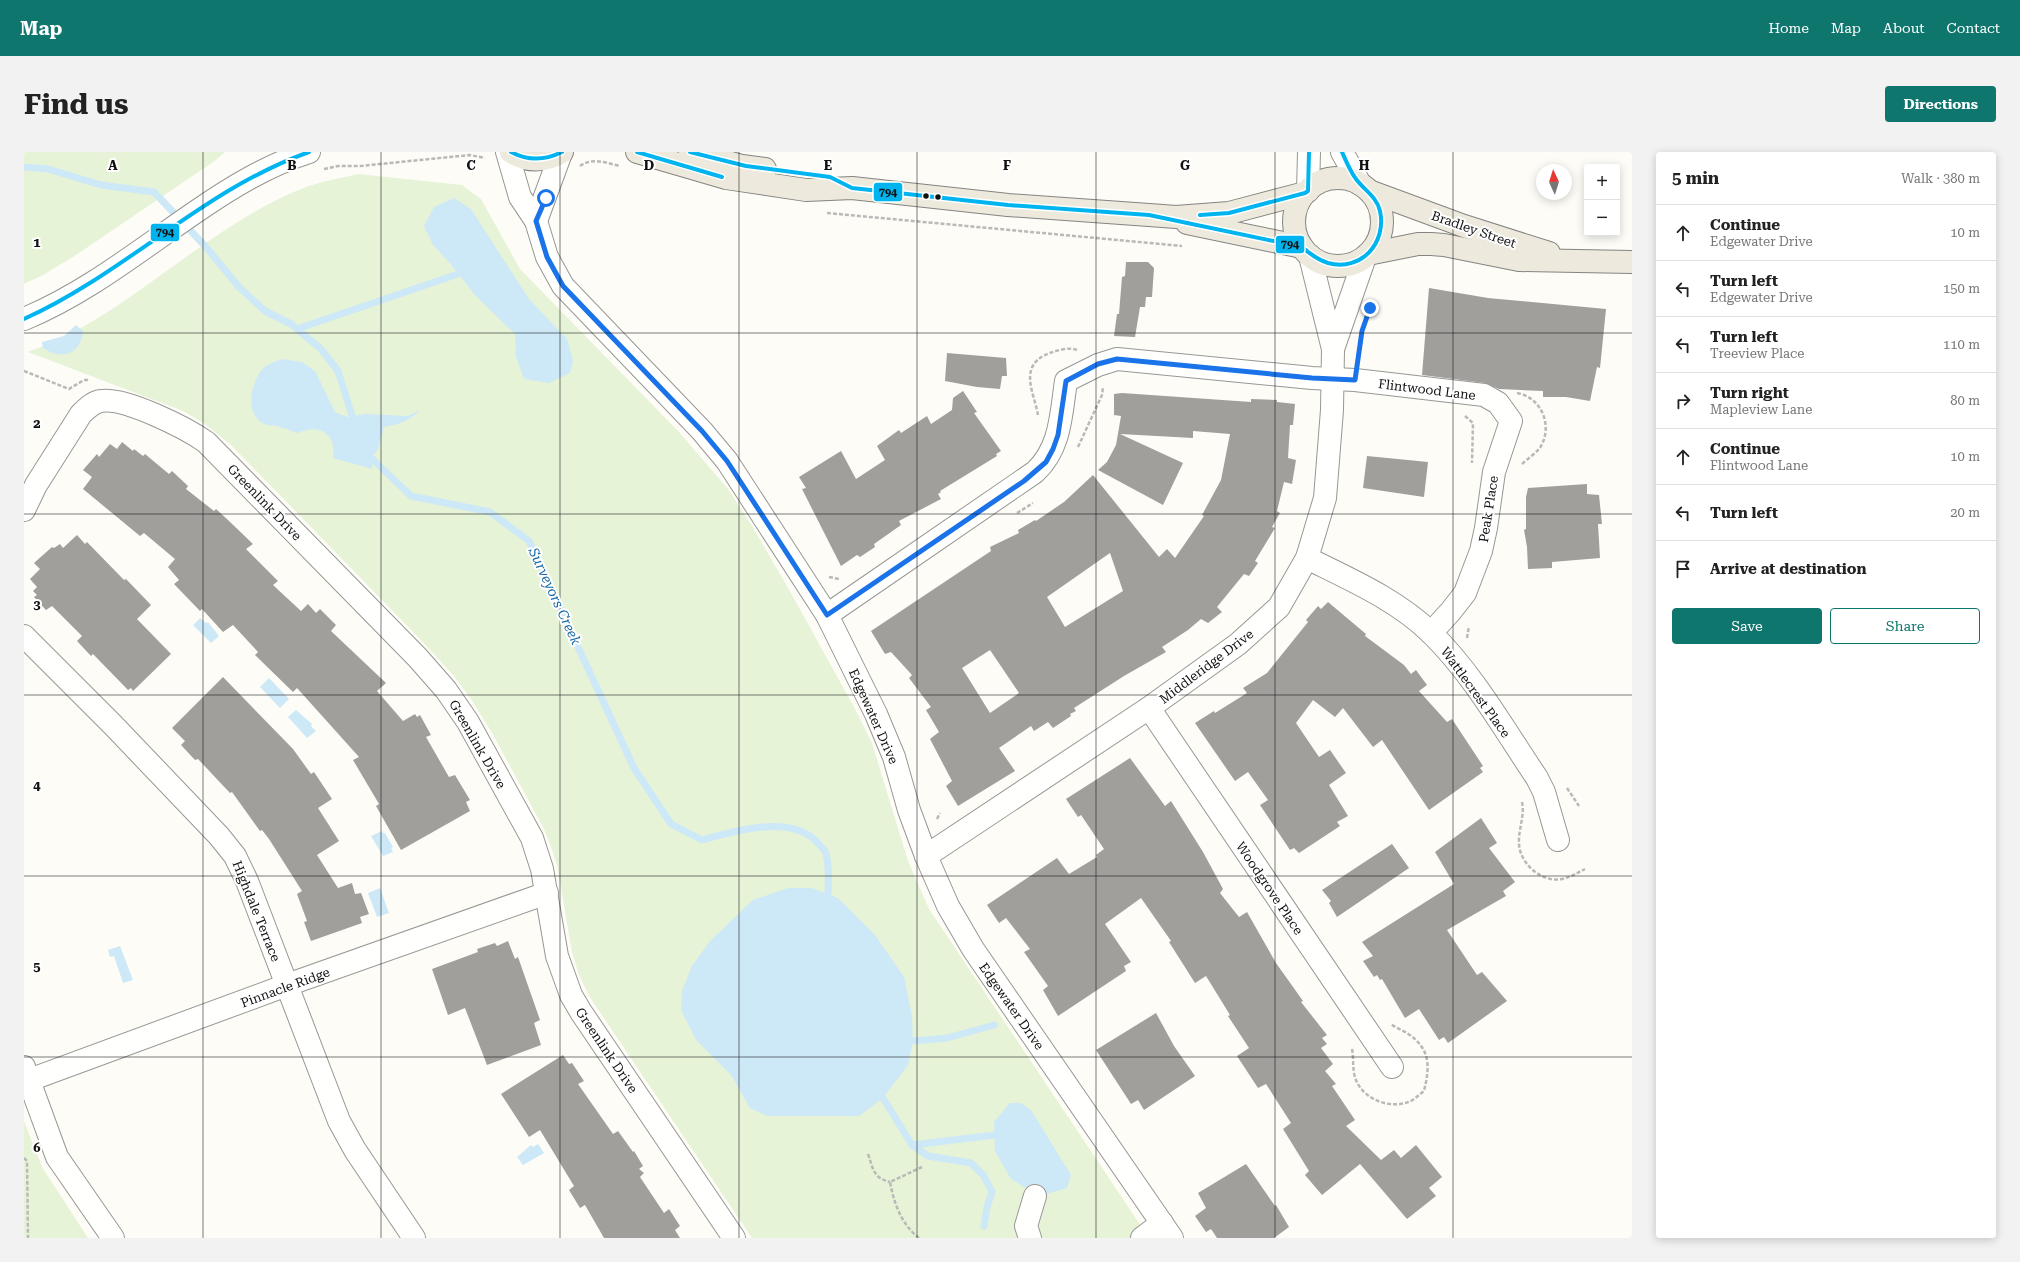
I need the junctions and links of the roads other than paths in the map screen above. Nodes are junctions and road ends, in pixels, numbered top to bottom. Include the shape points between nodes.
1 (511, 152) edge
2 (561, 152) edge
3 (637, 152) edge
4 (690, 152) edge
5 (1309, 152) edge
6 (1342, 152) edge
7 (499, 158) edge
8 (313, 161) edge
9 (852, 188) junction
10 (1364, 188) junction
11 (1306, 192) junction
12 (1149, 215) junction
13 (536, 221) junction
14 (1306, 252) junction
15 (1366, 255) junction
16 (1581, 261) junction
17 (1632, 262) edge
18 (24, 319) edge
19 (1333, 349) junction
20 (1332, 379) junction
21 (1511, 421) joint
22 (24, 510) edge
23 (1306, 558) junction
24 (827, 615) junction
25 (1431, 633) junction
26 (24, 636) edge
27 (1149, 708) junction
28 (1558, 840) dead end
29 (926, 856) junction
30 (547, 892) junction
31 (287, 985) junction
32 (1392, 1067) dead end
33 (26, 1076) edge
34 (1035, 1196) dead end
35 (1167, 1230) edge
36 (112, 1238) edge
37 (414, 1238) edge
38 (734, 1238) edge
39 (1030, 1238) edge
40 (1142, 1238) edge

1 - 2 main road via 523,158 536,160 549,158
2 - 13 street
3 - 9 main road via 726,178 806,190
4 - 9 main road via 746,166 830,177
5 - 11 street
6 - 10 street
7 - 13 street, Edgewater Drive
8 - 18 street via 274,164 205,206 67,299
9 - 12 main road via 1008,205
10 - 11 main road via 1351,181 1333,179 1319,183
10 - 15 main road via 1379,208 1381,218 1379,237
10 - 16 main road, Bradley Street via 1506,240
11 - 12 main road via 1229,213 1176,217
11 - 14 main road via 1298,203 1294,225 1297,237
12 - 14 main road
13 - 24 street, Edgewater Drive via 547,257 563,286 702,431 727,461
14 - 15 main road via 1322,263 1337,266 1356,262
14 - 19 street, Middleridge Drive
15 - 16 main road, Bradley Street via 1418,244 1431,244 1519,260
15 - 19 street, Middleridge Drive
16 - 17 main road, Bradley Street
19 - 20 street, Middleridge Drive
20 - 21 street, Flintwood Lane via 1484,395 1498,403
20 - 23 street, Middleridge Drive via 1325,498
20 - 24 street, Flintwood Lane via 1117,359 1098,364 1066,381 1058,435 1046,462 1024,481
21 - 25 street, Peak Place via 1494,472 1481,551 1465,593
22 - 30 street, Greenlink Drive via 36,485 81,414 95,403 110,401 139,409 183,427 206,442 418,658 446,690 468,722 532,838 539,855
23 - 25 street, Wattlecrest Place via 1391,602
23 - 27 street, Middleridge Drive via 1279,607 1238,644
24 - 29 street, Edgewater Drive via 876,714 894,757 909,810
25 - 28 street, Wattlecrest Place via 1457,663 1537,778 1544,792
26 - 31 street, Highdale Terrace via 227,845 241,867
27 - 29 street, Middleridge Drive
27 - 32 street, Woodgrove Place
29 - 35 street, Edgewater Drive via 948,906 973,949
30 - 31 street, Pinnacle Ridge
30 - 38 street, Greenlink Drive via 557,956 580,1012
31 - 33 street, Pinnacle Ridge
31 - 37 street, Highdale Terrace via 332,1106 346,1136
33 - 36 street via 57,1156
34 - 39 street via 1026,1226
35 - 40 street

